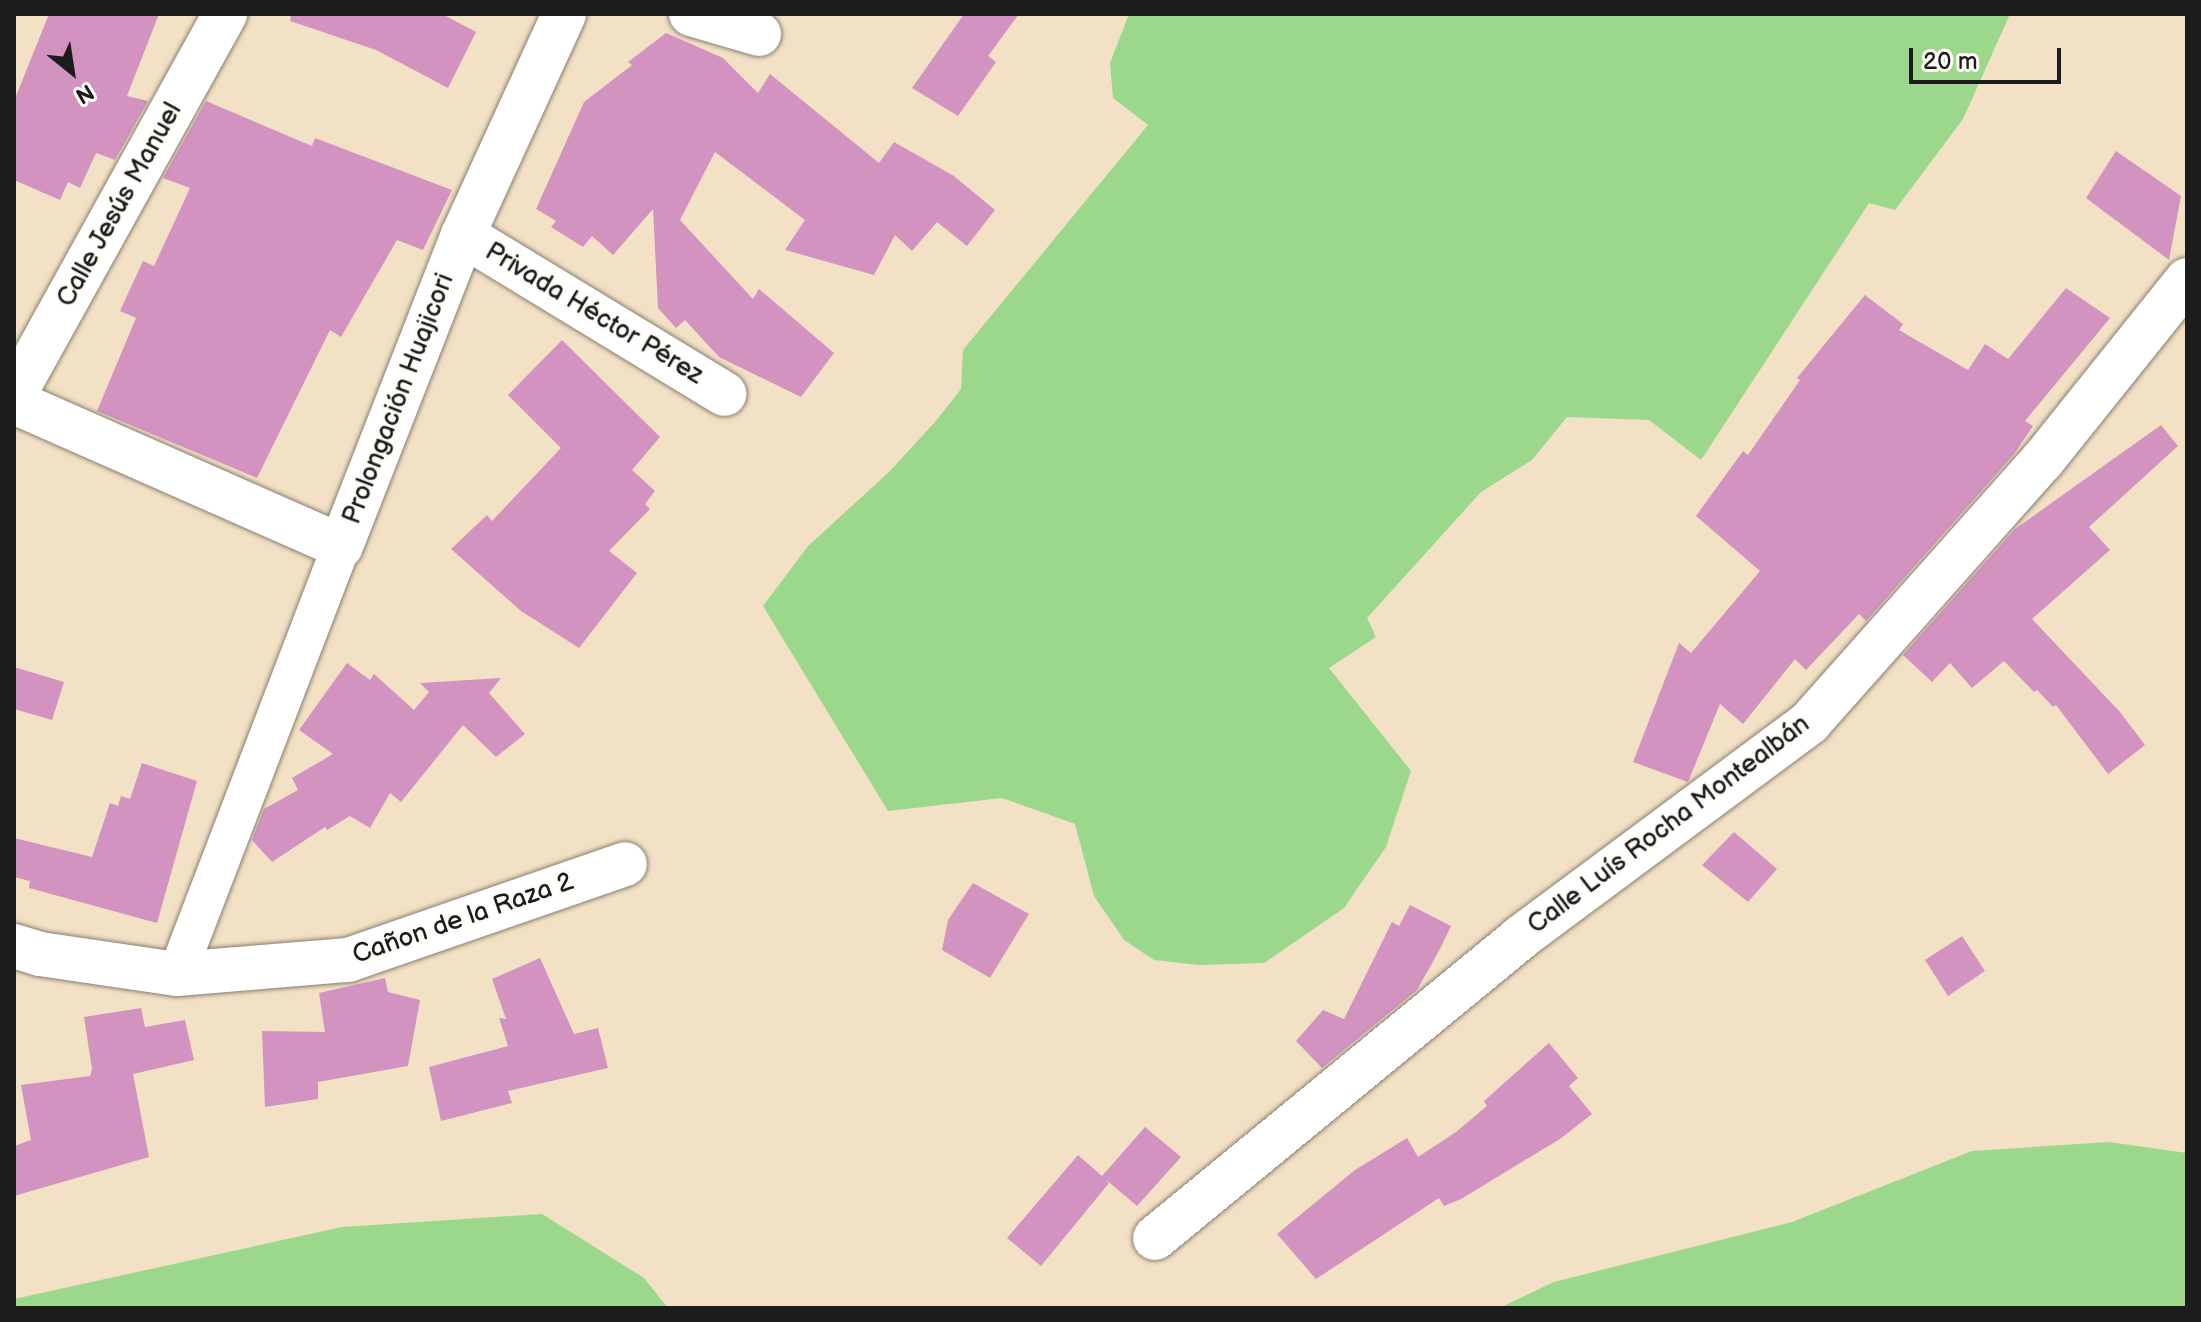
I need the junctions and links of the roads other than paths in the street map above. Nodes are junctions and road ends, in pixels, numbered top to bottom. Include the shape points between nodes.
1 (225, 14) edge
2 (564, 14) edge
3 (691, 14) edge
4 (759, 34) dead end
5 (463, 235) junction
6 (2187, 280) edge
7 (724, 394) dead end
8 (14, 395) edge
9 (14, 402) edge
10 (341, 546) junction
11 (625, 864) dead end
12 (14, 946) edge
13 (177, 974) junction
14 (1155, 1238) dead end

1 - 8 street, Calle Jesús Manuel
2 - 5 street, Prolongación Huajicori
3 - 4 street
5 - 7 street, Privada Héctor Pérez
5 - 10 street, Prolongación Huajicori
6 - 14 street, Calle Luís Rocha Montealbán via 2042,461 1810,722 1521,937
9 - 10 street, Prolongación Huajicori
10 - 13 street
11 - 13 street, Cañon de la Raza 2 via 348,960
12 - 13 street, Cañon de la Raza 2

